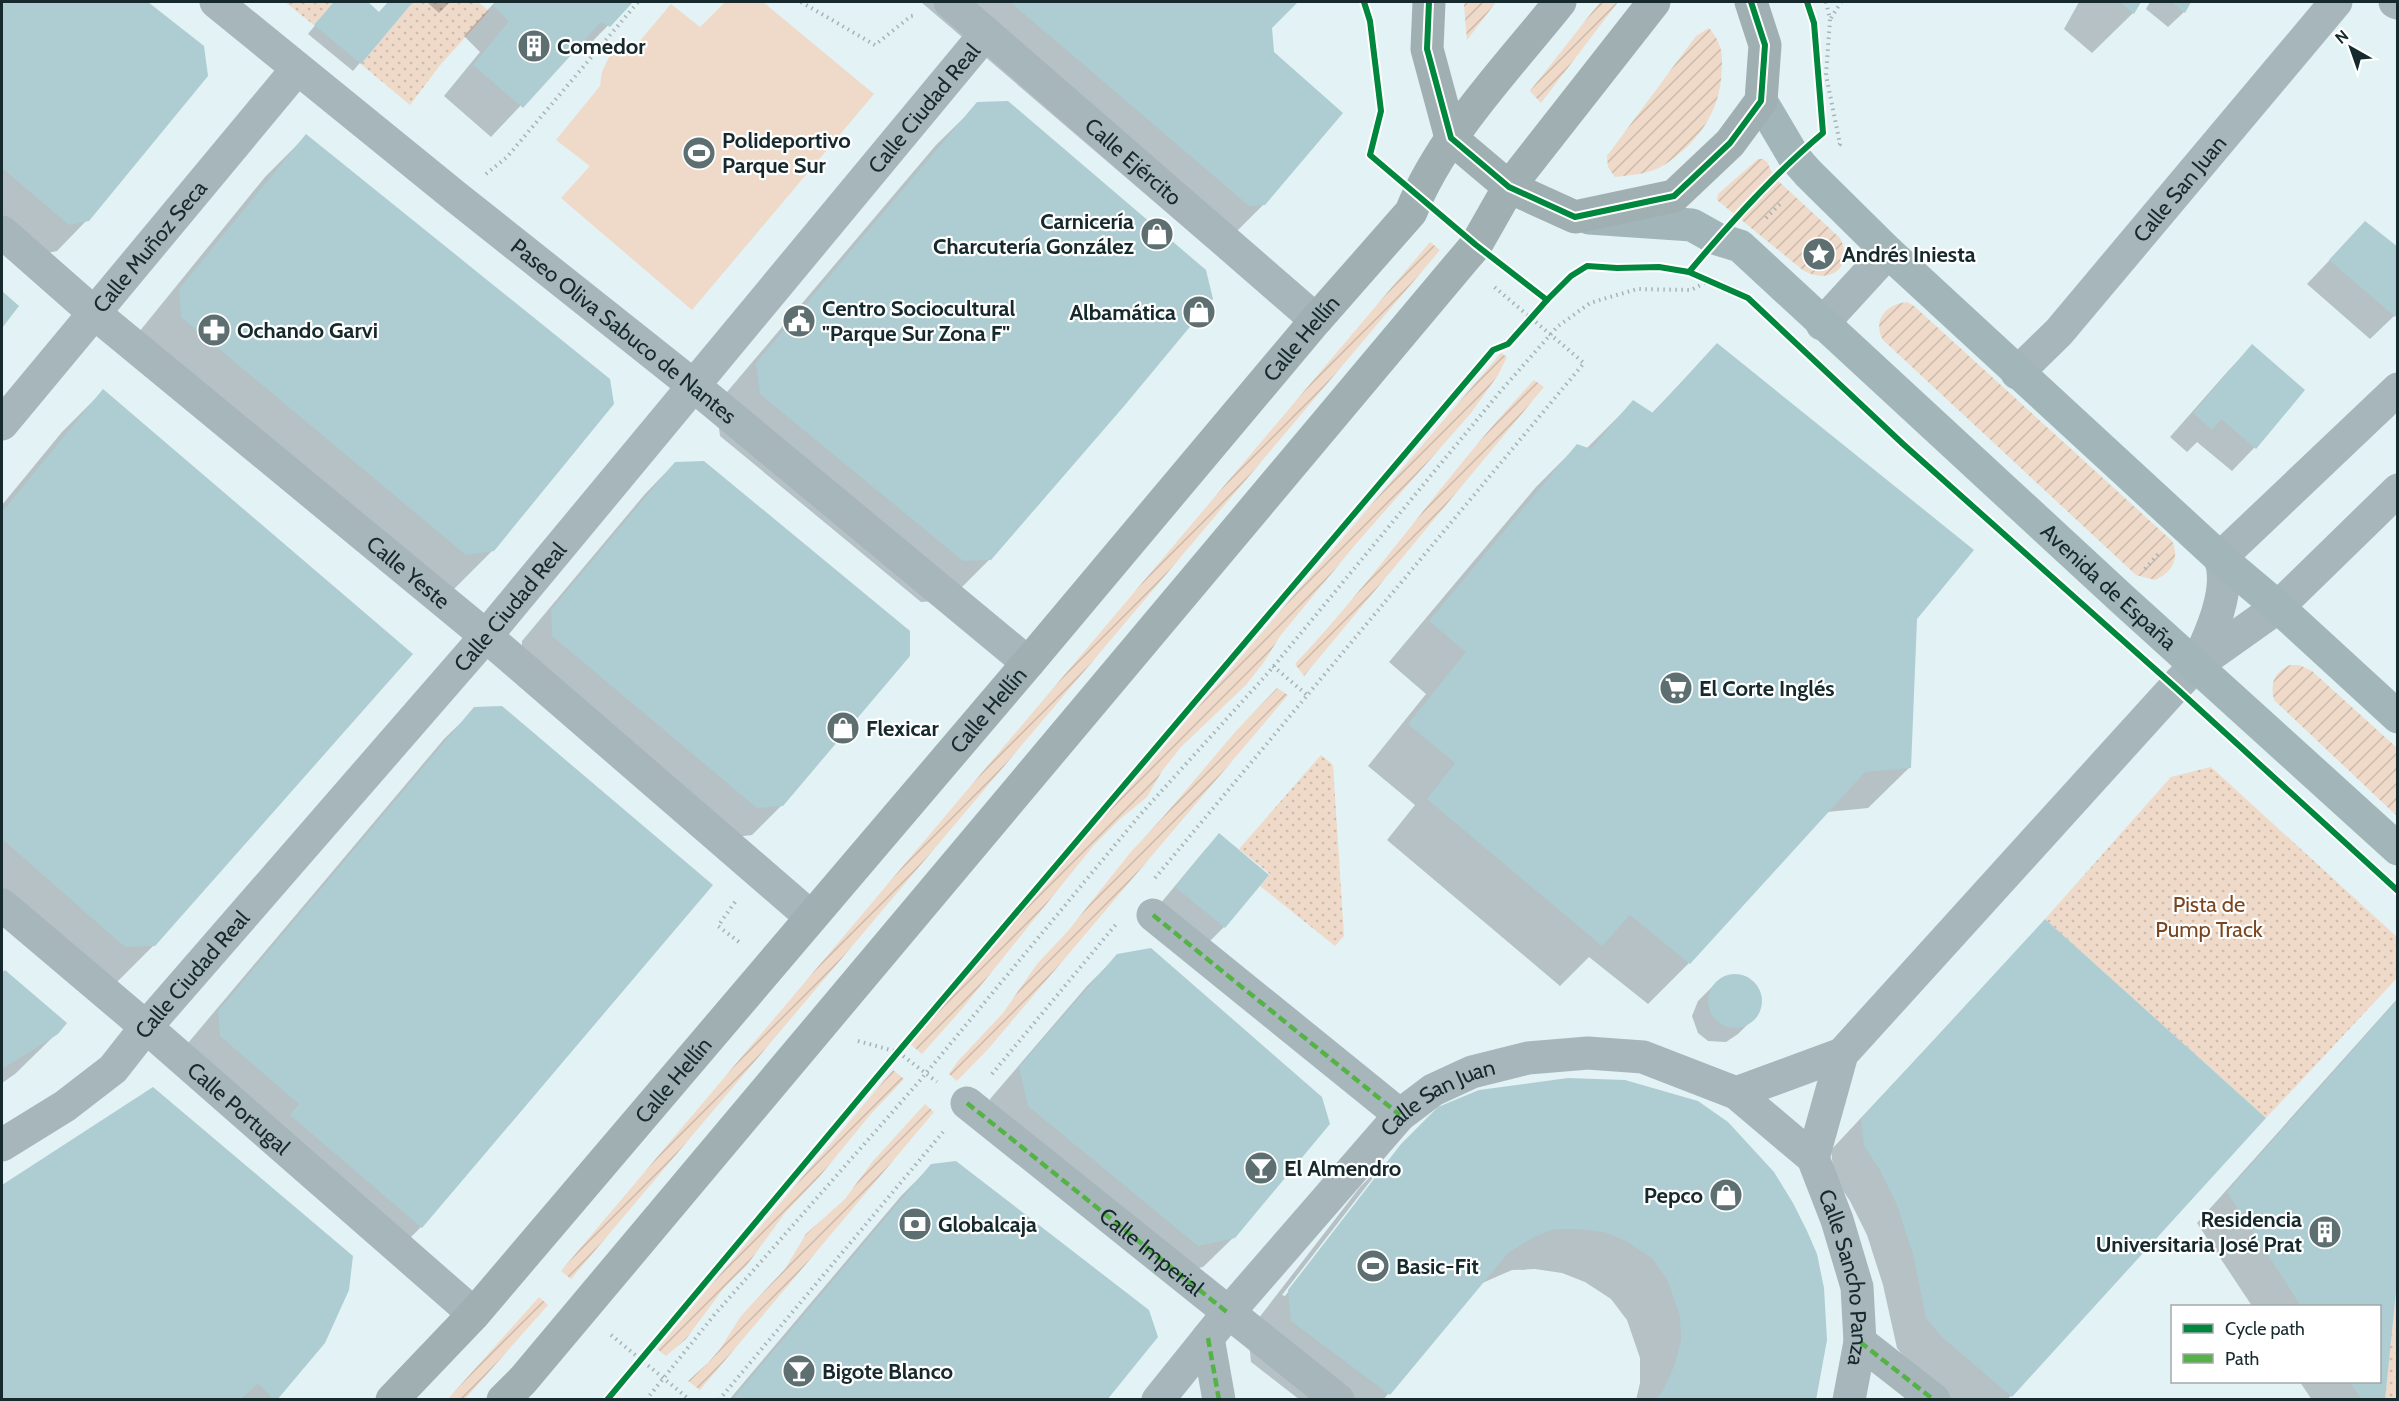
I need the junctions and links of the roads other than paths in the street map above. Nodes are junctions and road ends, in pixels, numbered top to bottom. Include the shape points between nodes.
1 (216, 2) edge
2 (1429, 2) edge
3 (1560, 2) edge
4 (1654, 2) edge
5 (1751, 2) edge
6 (2336, 2) edge
7 (954, 5) edge
8 (986, 33) junction
9 (297, 69) junction
10 (1761, 100) junction
11 (1451, 138) junction
12 (1509, 187) junction
13 (1575, 217) junction
14 (2, 232) edge
15 (1888, 252) junction
16 (93, 312) junction
17 (1316, 320) junction
18 (1822, 324) junction
19 (2018, 373) junction
20 (694, 386) junction
21 (2397, 389) edge
22 (2, 424) edge
23 (2397, 490) edge
24 (2220, 558) junction
25 (2278, 607) junction
26 (486, 636) junction
27 (1028, 663) junction
28 (2195, 666) junction
29 (2397, 717) edge
30 (2397, 849) edge
31 (2, 906) edge
32 (1137, 916) road end
33 (811, 917) junction
34 (146, 1028) junction
35 (1842, 1054) junction
36 (1736, 1093) junction
37 (967, 1103) road end
38 (1400, 1114) junction
39 (2, 1145) edge
40 (1813, 1158) junction
41 (1228, 1313) junction
42 (474, 1314) junction
43 (1208, 1338) junction
44 (1860, 1342) junction
45 (392, 1400) edge
46 (503, 1400) edge
47 (1158, 1400) edge
48 (1219, 1400) edge
49 (1338, 1400) edge
50 (1849, 1400) edge
51 (1934, 1400) edge

1 - 9 street, Paseo Oliva Sabuco de Nantes
2 - 11 main road via 1426,49
3 - 11 main road, Calle Hellín
4 - 12 main road
5 - 10 main road via 1765,45
6 - 19 street, Calle San Juan via 2059,332
7 - 8 street, Calle Ejército
8 - 17 street, Calle Ejército
8 - 20 street, Calle Ciudad Real
9 - 16 street, Calle Muñoz Seca
9 - 20 street, Paseo Oliva Sabuco de Nantes
10 - 13 main road via 1730,143 1674,196
10 - 15 main road via 1794,157
11 - 12 main road, Avenida de España
11 - 17 main road, Calle Hellín via 1411,212
12 - 13 main road, Avenida de España
12 - 46 main road via 1470,252
13 - 18 main road, Avenida de España via 1692,225 1729,242
14 - 16 street, Calle Yeste
15 - 18 street
15 - 19 main road
16 - 22 street, Calle Muñoz Seca
16 - 26 street, Calle Yeste
17 - 27 main road, Calle Hellín
18 - 28 main road, Avenida de España
19 - 24 main road
20 - 26 street, Calle Ciudad Real
20 - 27 street, Paseo Oliva Sabuco de Nantes
21 - 24 street
23 - 25 street
24 - 25 main road
24 - 28 street via 2224,568 2222,593 2212,632
25 - 28 street
25 - 29 main road
26 - 33 street, Calle Yeste
26 - 34 street, Calle Ciudad Real
27 - 33 main road, Calle Hellín
28 - 30 main road, Avenida de España
28 - 35 street
31 - 34 street, Calle Portugal
32 - 38 street
33 - 42 main road, Calle Hellín
34 - 39 street, Calle Ciudad Real via 113,1069 65,1106
34 - 42 street, Calle Portugal
35 - 36 street
35 - 40 street
36 - 38 street, Calle San Juan via 1643,1057 1588,1053 1528,1058 1472,1072 1433,1090
36 - 40 street, Calle San Juan
37 - 41 street, Calle Imperial
38 - 41 street, Calle San Juan
40 - 44 street, Calle Sancho Panza via 1857,1287
41 - 43 street, Calle San Juan
41 - 49 street, Calle Imperial
42 - 45 main road, Calle Hellín
43 - 47 street, Calle San Juan
43 - 48 street
44 - 50 street, Calle Sancho Panza
44 - 51 street

